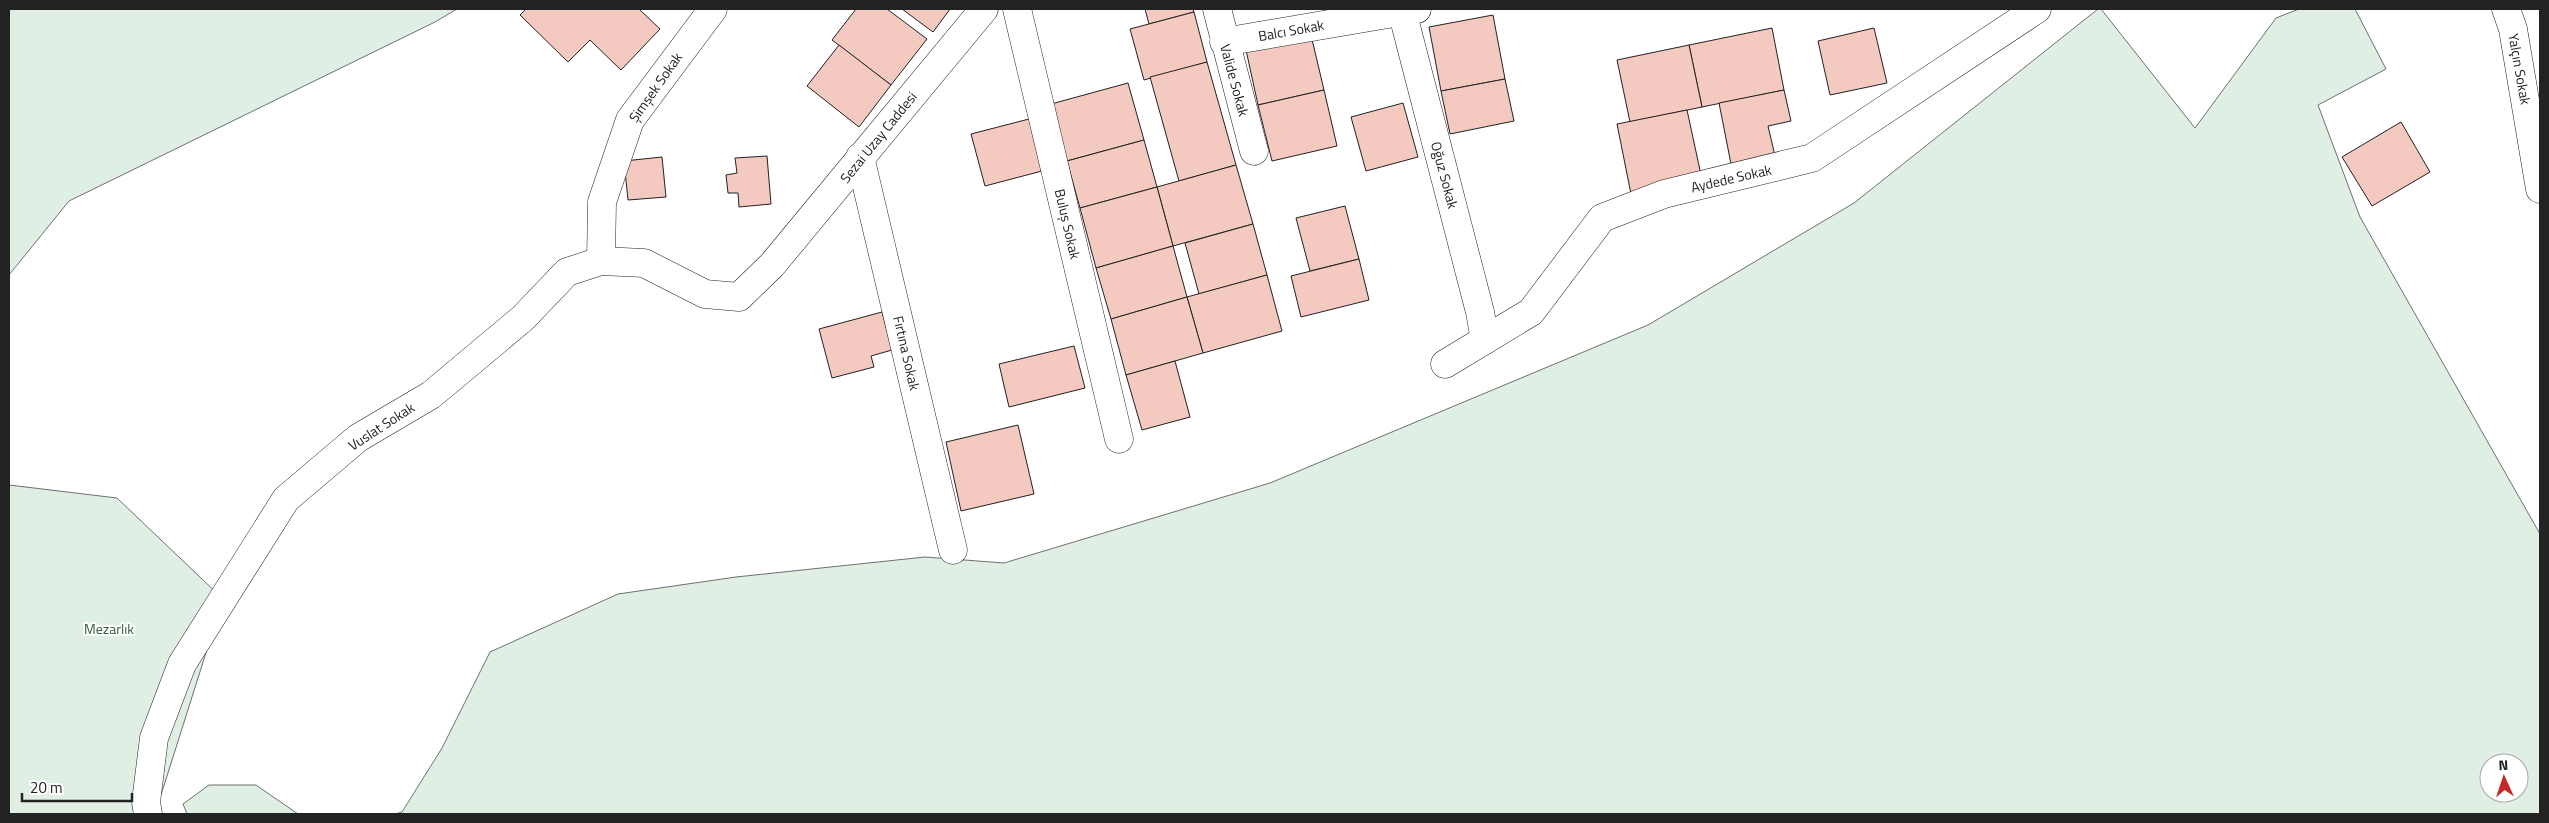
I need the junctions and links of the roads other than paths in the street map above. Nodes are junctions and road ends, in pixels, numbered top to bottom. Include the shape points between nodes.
1 (713, 9) edge
2 (984, 9) edge
3 (1017, 9) edge
4 (1217, 9) edge
5 (2037, 9) edge
6 (2506, 9) edge
7 (1410, 10) edge
8 (1224, 42) junction
9 (1254, 151) dead end
10 (860, 156) junction
11 (2540, 189) edge
12 (601, 262) junction
13 (772, 265) joint
14 (1485, 340) junction
15 (1445, 364) dead end
16 (1119, 440) dead end
17 (953, 550) dead end
18 (148, 814) edge

1 - 12 street, Şimşek Sokak via 630,120 602,202
2 - 10 street, Sezai Uzay Caddesi
3 - 16 street, Buluş Sokak
4 - 8 street, Valide Sokak
5 - 14 street, Aydede Sokak via 1812,158 1664,194 1602,218 1531,312
6 - 11 street, Yalçın Sokak via 2513,29
7 - 8 street, Balcı Sokak
7 - 14 street, Oğuz Sokak
8 - 9 street, Valide Sokak
10 - 13 street, Sezai Uzay Caddesi
10 - 17 street, Fırtına Sokak
12 - 13 street, Vuslat Sokak via 644,263 705,294 739,297
12 - 18 street, Vuslat Sokak via 567,272 523,318 431,394 358,438 286,499 182,664 154,738 146,802
14 - 15 street, Aydede Sokak

